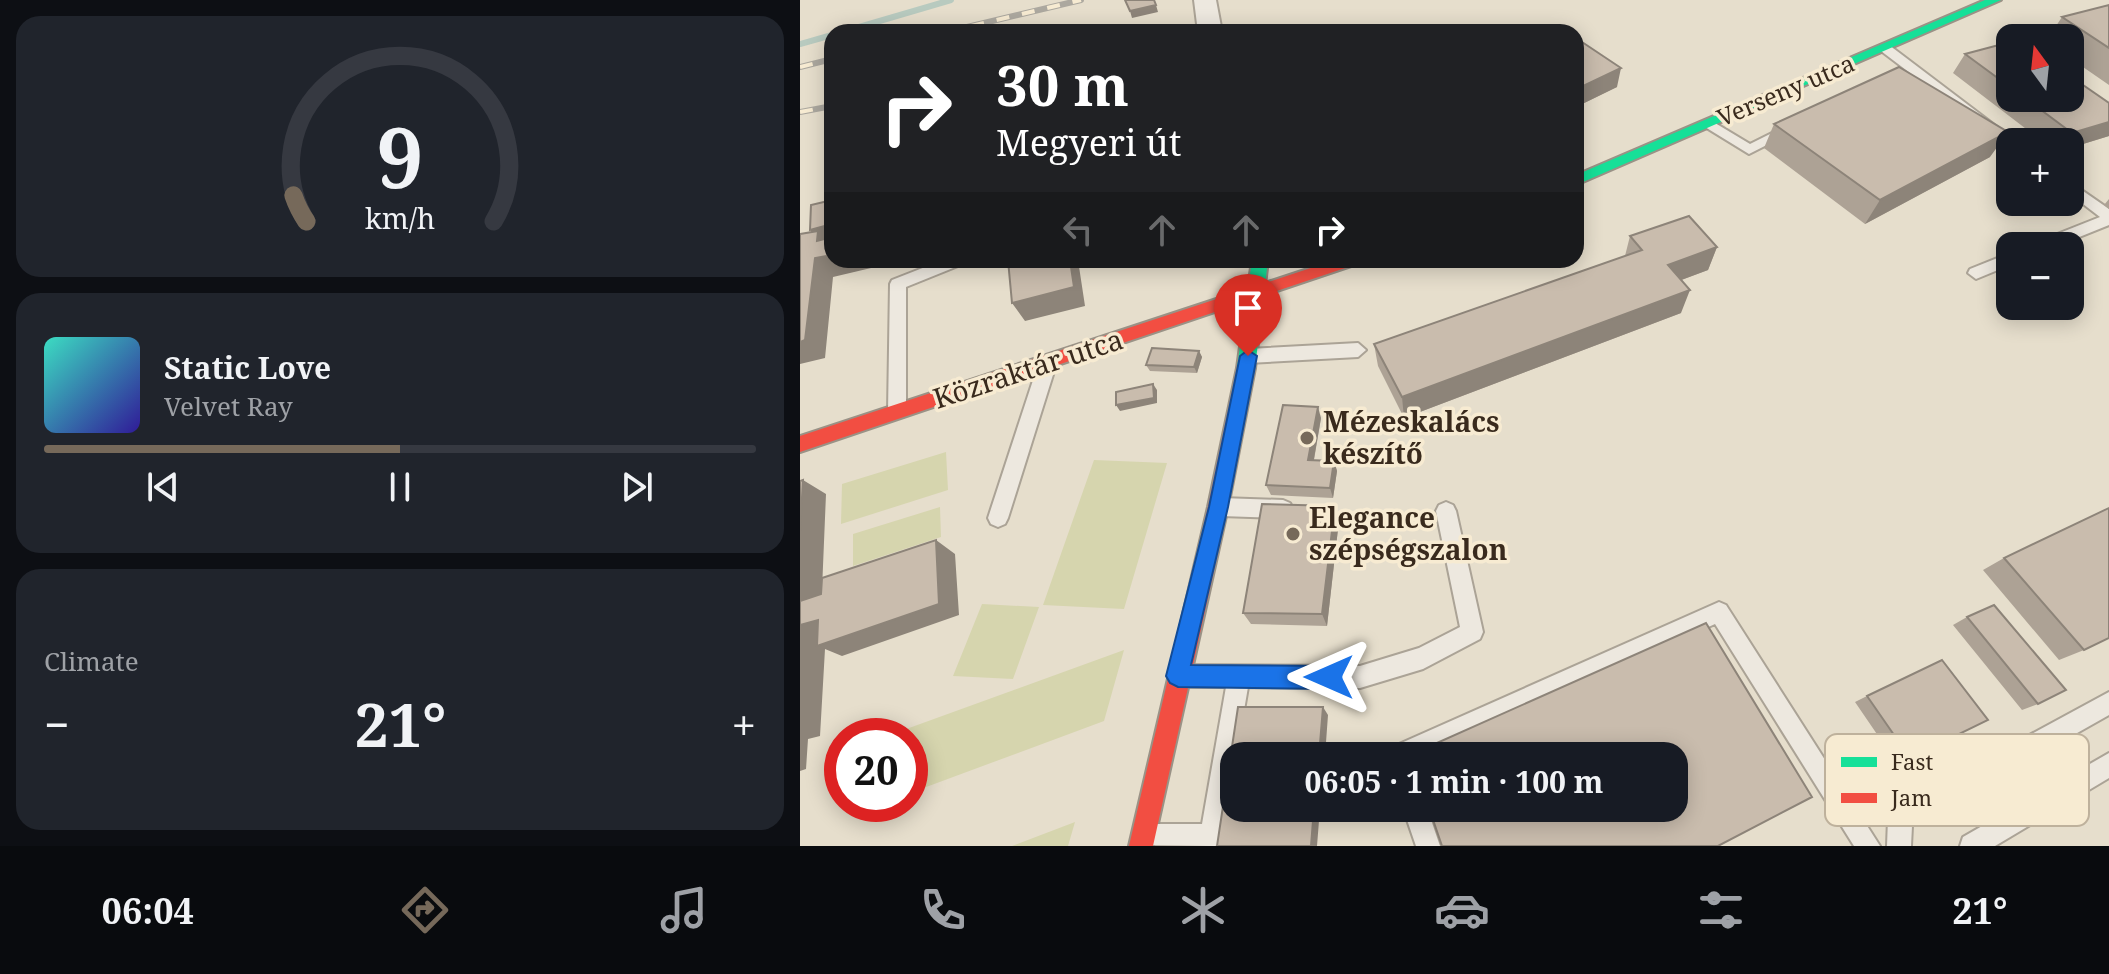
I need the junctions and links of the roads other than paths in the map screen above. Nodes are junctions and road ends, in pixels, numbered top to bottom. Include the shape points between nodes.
1 (1205, 0) edge
2 (1995, 0) edge
3 (1209, 24) edge
4 (1885, 48) junction
5 (1915, 71) junction
6 (1901, 77) edge
7 (1710, 124) junction
8 (1804, 124) edge
9 (1996, 132) edge
10 (1584, 177) edge
11 (2084, 198) edge
12 (2109, 218) edge
13 (2076, 232) edge
14 (1996, 265) edge
15 (938, 268) edge
16 (1259, 268) edge
17 (1328, 268) edge
18 (1976, 273) dead end
19 (1255, 293) junction
20 (1358, 350) dead end
21 (1248, 356) junction
22 (1048, 362) junction
23 (897, 412) junction
24 (800, 444) edge
25 (1218, 507) junction
26 (1308, 510) edge
27 (1446, 511) dead end
28 (998, 518) dead end
29 (1178, 676) junction
30 (1239, 678) junction
31 (2109, 703) edge
32 (2053, 734) edge
33 (1429, 742) edge
34 (2109, 765) edge
35 (2089, 777) edge
36 (1825, 778) edge
37 (1420, 822) edge
38 (1855, 826) edge
39 (1900, 826) edge
40 (2006, 826) edge
41 (1142, 841) edge
42 (1428, 846) edge
43 (1868, 846) edge
44 (1899, 846) edge
45 (1972, 846) edge

1 - 3 street
2 - 4 street, Verseny utca
4 - 5 lane
4 - 7 street, Verseny utca
5 - 6 lane
5 - 9 lane
7 - 8 lane via 1749,150
7 - 10 street, Verseny utca
11 - 12 lane
12 - 13 lane
14 - 18 lane
15 - 23 lane via 898,284
16 - 19 street
17 - 19 street
19 - 21 street
19 - 22 street, Közraktár utca
20 - 21 lane
21 - 25 street
22 - 23 street, Közraktár utca
22 - 28 lane
23 - 24 street, Közraktár utca
25 - 26 lane
25 - 29 street
27 - 30 lane via 1472,632 1423,658 1360,677
29 - 30 lane
29 - 41 street
30 - 41 lane via 1212,835
31 - 32 lane
33 - 36 lane via 1719,612
34 - 35 lane
37 - 42 lane
38 - 43 lane
39 - 44 lane
40 - 45 lane

